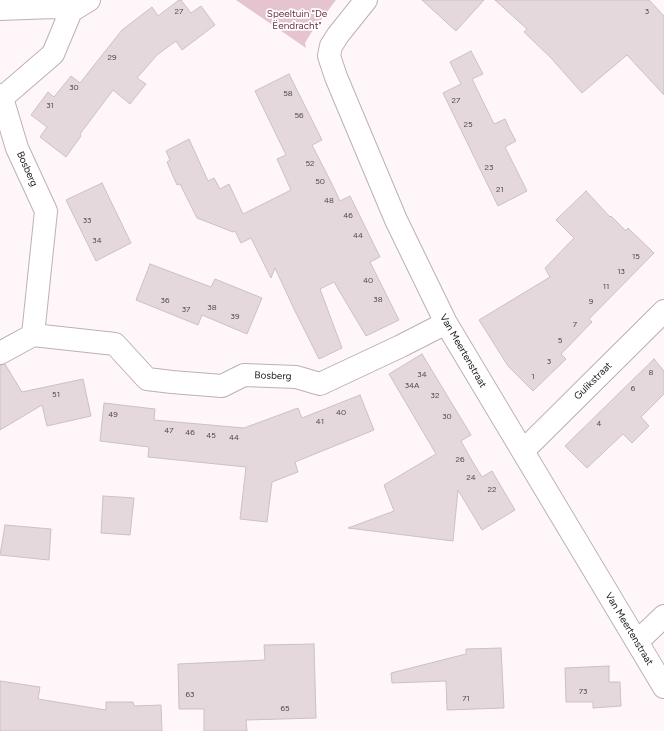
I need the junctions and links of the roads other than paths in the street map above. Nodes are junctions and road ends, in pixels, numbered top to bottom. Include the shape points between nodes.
1 (366, 0) edge
2 (80, 6) edge
3 (0, 9) edge
4 (1, 97) edge
5 (664, 311) edge
6 (446, 323) junction
7 (33, 335) junction
8 (0, 353) edge
9 (523, 451) junction
10 (664, 616) edge
11 (637, 642) junction
12 (664, 687) edge

1 - 6 street, Van Meertenstraat via 338,35 331,46 329,56 396,220
2 - 3 street, Bosberg
2 - 4 street, Bosberg via 52,54
4 - 7 street, Bosberg via 17,148 46,211
5 - 9 street, Gulikstraat
6 - 7 street, Bosberg via 320,384 296,377 244,375 222,386 147,379 115,344
6 - 9 street, Van Meertenstraat
7 - 8 street
9 - 11 street, Van Meertenstraat
10 - 11 street
11 - 12 street, Van Meertenstraat

